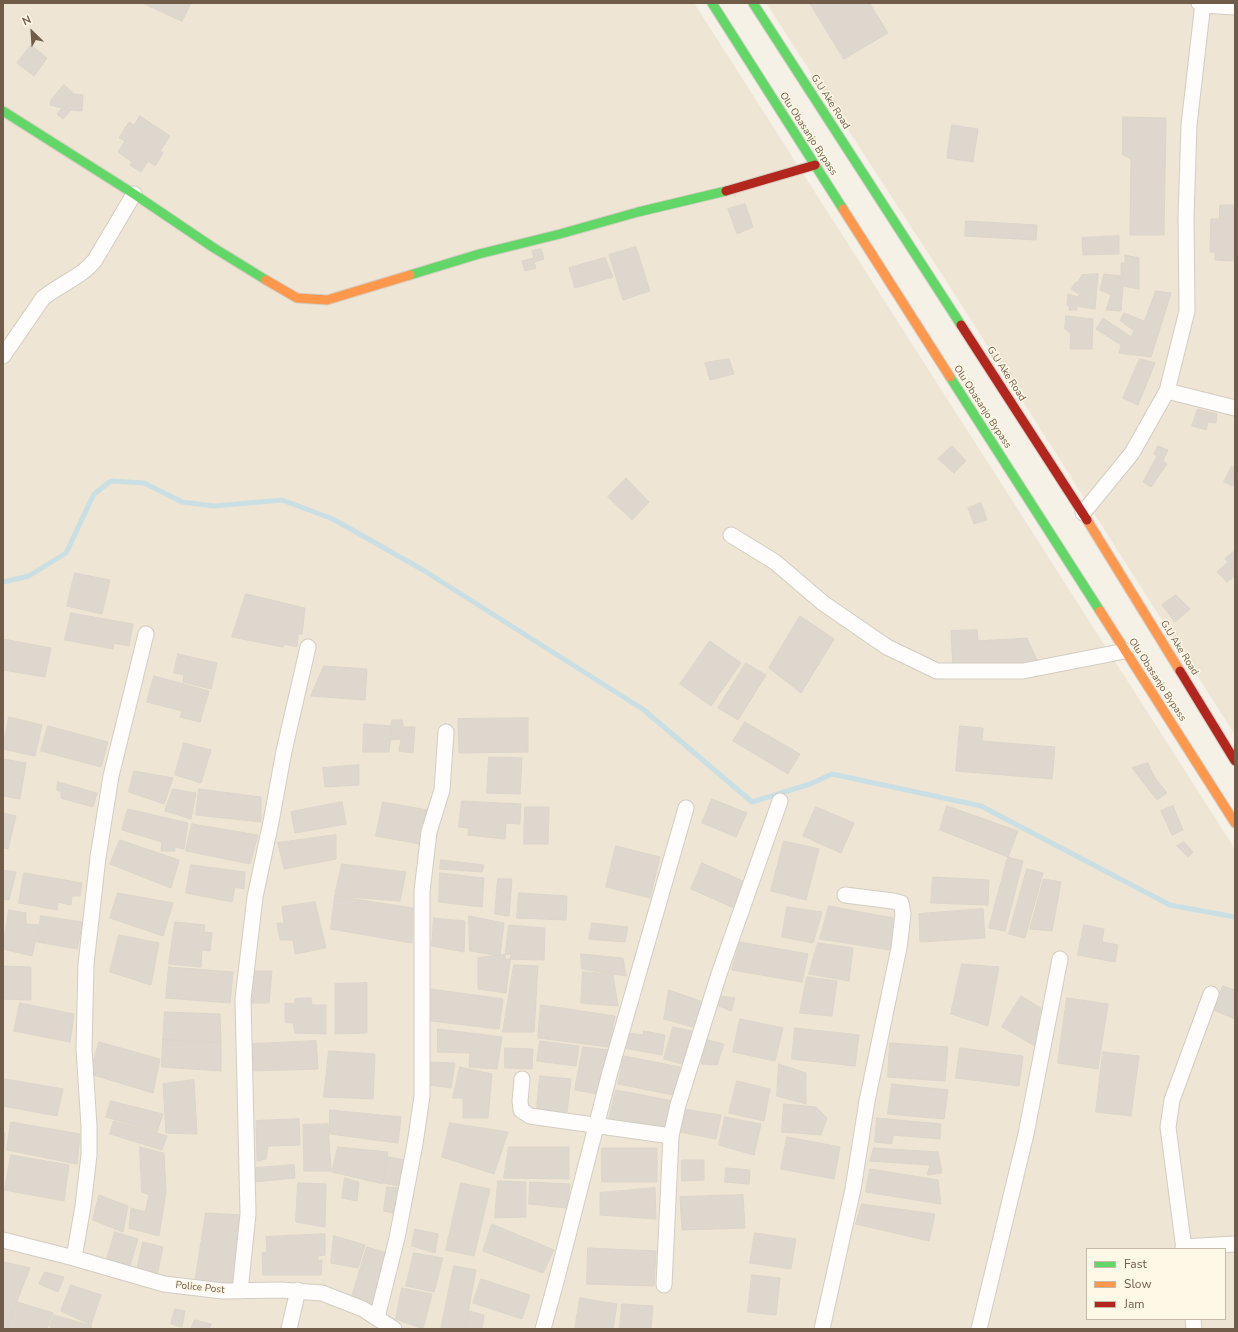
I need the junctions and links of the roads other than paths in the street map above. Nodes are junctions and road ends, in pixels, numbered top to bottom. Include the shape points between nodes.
1 (712, 3) edge
2 (753, 3) edge
3 (1201, 4) edge
4 (1235, 7) edge
5 (3, 111) edge
6 (815, 165) junction
7 (134, 194) junction
8 (3, 356) edge
9 (1167, 391) junction
10 (1235, 408) edge
11 (1083, 513) junction
12 (731, 535) dead end
13 (146, 634) dead end
14 (308, 647) dead end
15 (1125, 652) junction
16 (446, 732) dead end
17 (1235, 761) edge
18 (780, 801) dead end
19 (686, 808) dead end
20 (1235, 823) edge
21 (845, 895) dead end
22 (1060, 960) dead end
23 (1211, 994) dead end
24 (522, 1080) dead end
25 (596, 1127) junction
26 (671, 1136) junction
27 (3, 1240) edge
28 (1235, 1244) edge
29 (1184, 1248) edge
30 (74, 1258) junction
31 (664, 1285) dead end
32 (298, 1290) junction
33 (240, 1291) junction
34 (377, 1318) junction
35 (289, 1329) edge
36 (394, 1329) edge
37 (543, 1329) edge
38 (822, 1329) edge
39 (979, 1329) edge

1 - 6 main road, Olu Obasanjo Bypass
2 - 11 main road, G.U Ake Road
3 - 4 street
3 - 9 street via 1189,125 1186,217 1187,311
5 - 7 main road
6 - 7 main road via 739,188 479,254 327,300 297,298 214,248
6 - 15 main road, Olu Obasanjo Bypass
7 - 8 street via 95,260 89,267 43,298
9 - 10 street
9 - 11 street via 1132,452
11 - 17 main road, G.U Ake Road
12 - 15 street via 775,562 823,602 887,647 937,671 1023,671
13 - 30 street via 111,776 98,857 86,964 84,1048 89,1155
14 - 33 street via 284,750 255,897 243,999 248,1214
15 - 20 main road, Olu Obasanjo Bypass
16 - 34 street via 442,790 429,832 422,891 422,1096 397,1238
18 - 26 street via 719,974 678,1105
19 - 25 street
21 - 38 street via 901,903 903,914 899,948 867,1101 853,1189
22 - 39 street via 1026,1134
23 - 29 street via 1172,1100 1168,1127
24 - 25 street via 520,1105 530,1116
25 - 26 street
25 - 37 street
26 - 31 street
27 - 30 street, Police Post
28 - 29 street
30 - 33 street, Police Post via 164,1284
32 - 33 street, Police Post
32 - 34 street, Police Post via 322,1293 363,1309
32 - 35 street
34 - 36 street, Police Post

